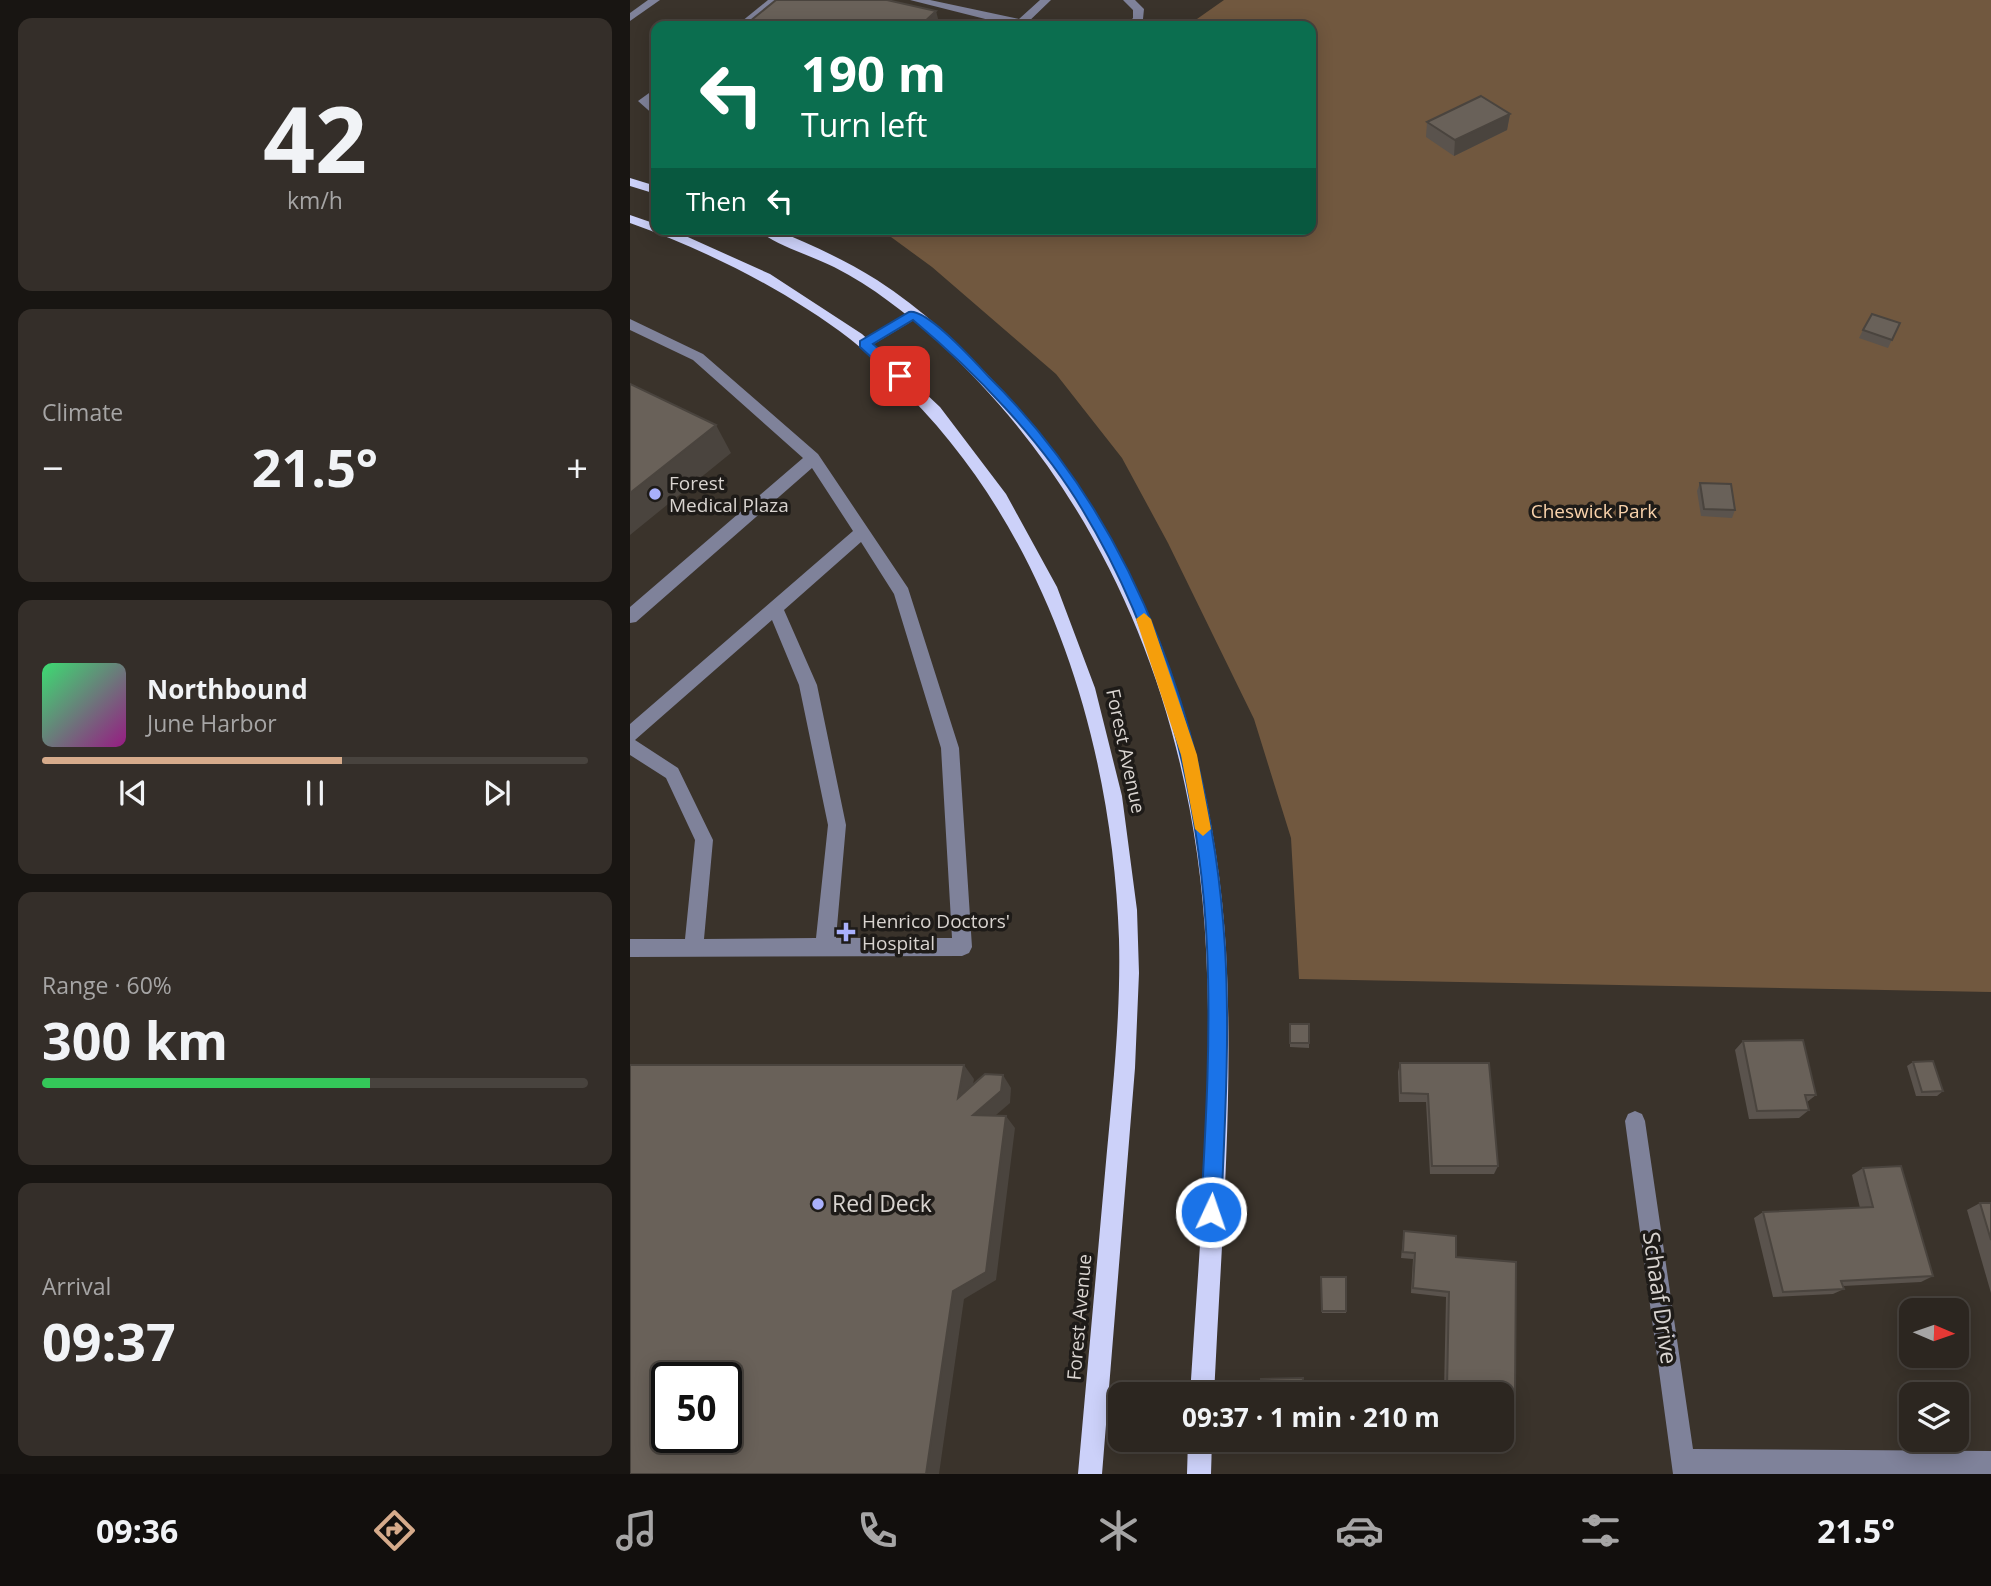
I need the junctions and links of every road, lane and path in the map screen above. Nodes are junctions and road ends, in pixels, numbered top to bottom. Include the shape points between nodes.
1 (655, 0) edge
2 (775, 0) edge
3 (915, 0) edge
4 (1046, 0) edge
5 (1128, 0) edge
6 (630, 18) edge
7 (748, 21) edge
8 (1003, 21) edge
9 (1024, 21) edge
10 (1136, 21) edge
11 (651, 95) edge
12 (651, 108) edge
13 (630, 181) edge
14 (651, 188) edge
15 (630, 219) edge
16 (651, 227) edge
17 (671, 235) edge
18 (774, 235) edge
19 (787, 235) edge
20 (782, 239) junction
21 (914, 314) junction
22 (630, 324) edge
23 (864, 344) junction
24 (813, 458) junction
25 (862, 532) junction
26 (775, 608) junction
27 (630, 617) edge
28 (630, 735) edge
29 (630, 746) edge
30 (694, 947) junction
31 (825, 947) junction
32 (630, 948) edge
33 (1635, 1121) dead end
34 (1203, 1382) edge
35 (1200, 1452) edge
36 (1991, 1463) edge
37 (1684, 1467) edge
38 (1090, 1474) edge
39 (1199, 1474) edge

1 - 6 street
2 - 7 street
3 - 8 street
4 - 9 street
5 - 10 street via 1139,9
11 - 12 street via 644,101
13 - 14 main road
15 - 16 main road, Forest Avenue
17 - 23 main road, Forest Avenue via 781,288
18 - 20 main road
19 - 20 street
20 - 21 main road via 855,273
21 - 23 street
21 - 34 main road via 1006,400 1086,503 1141,610 1189,755 1204,833 1216,946 1219,1055
22 - 24 street via 698,356
23 - 38 main road, Forest Avenue via 918,393 982,467 1024,536 1077,654 1114,803 1127,911 1127,1044
24 - 25 street
24 - 27 street
25 - 26 street
25 - 31 street via 902,592 950,748 962,947
26 - 28 street
26 - 31 street via 808,685 837,825
29 - 30 street via 673,774 704,840
30 - 31 street
30 - 32 street
33 - 37 street, Schaaf Drive
35 - 39 main road
36 - 37 street

